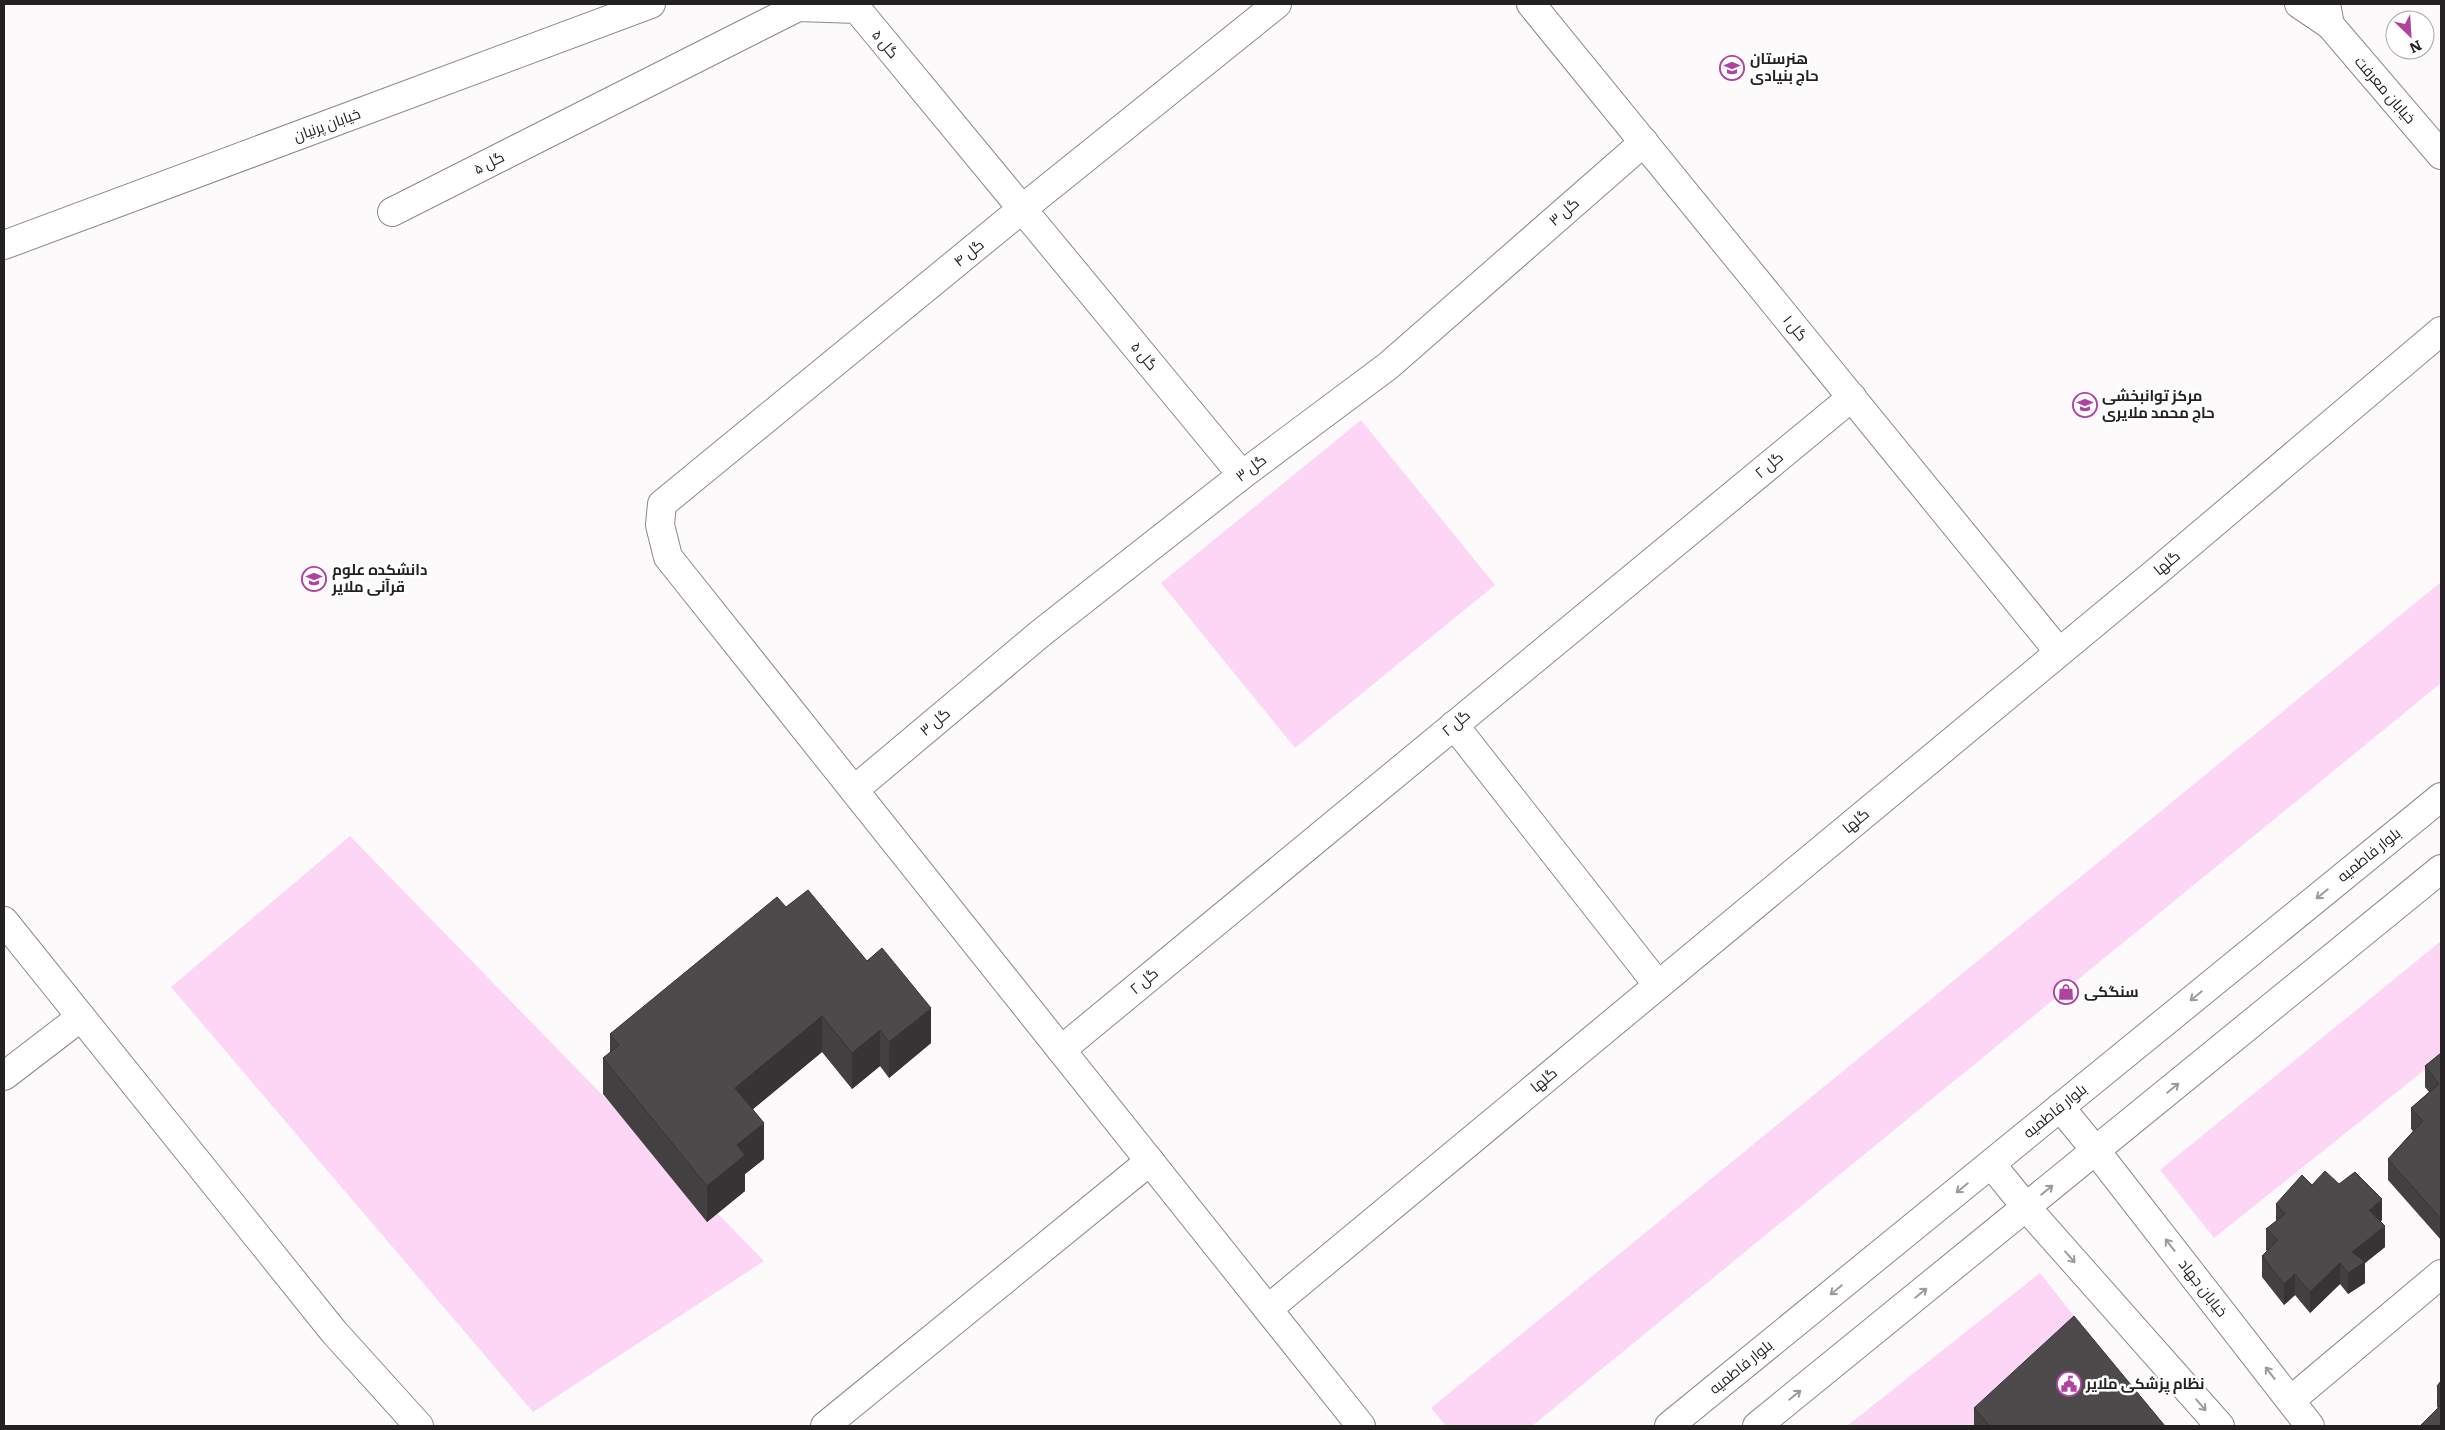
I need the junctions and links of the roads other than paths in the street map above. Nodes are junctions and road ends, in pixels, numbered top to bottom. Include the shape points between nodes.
1 (651, 4) edge
2 (1277, 4) edge
3 (1531, 4) edge
4 (2299, 4) edge
5 (2328, 15) edge
6 (1644, 142) junction
7 (2441, 155) edge
8 (1022, 209) junction
9 (392, 212) dead end
10 (4, 245) edge
11 (2441, 331) edge
12 (1852, 397) junction
13 (1242, 475) junction
14 (2060, 652) junction
15 (1454, 725) junction
16 (854, 790) junction
17 (2441, 797) edge
18 (2441, 869) edge
19 (4, 921) edge
20 (1658, 986) junction
21 (81, 1017) junction
22 (1061, 1050) junction
23 (4, 1076) edge
24 (2060, 1107) junction
25 (2096, 1150) junction
26 (1150, 1161) junction
27 (1991, 1164) junction
28 (2026, 1207) junction
29 (2441, 1274) edge
30 (1268, 1309) junction
31 (2291, 1400) junction
32 (419, 1426) edge
33 (825, 1426) edge
34 (1361, 1426) edge
35 (1669, 1426) edge
36 (1758, 1426) edge
37 (2220, 1426) edge
38 (2310, 1426) edge

1 - 10 street, خیابان پرنیان
2 - 8 street, گل ۴
3 - 6 street, گل ۱
4 - 5 street, خیابان معرفت
5 - 7 street, خیابان معرفت
6 - 12 street, گل ۱
6 - 13 street, گل ۳ via 1388,366
8 - 9 street, گل ۵ via 857,9 798,7
8 - 13 street, گل ۵
8 - 16 street, گل ۴ via 662,504 660,525 668,557
11 - 14 street, گلها
12 - 14 street, گل ۱
12 - 15 street, گل ۲
13 - 16 street, گل ۳ via 1041,633
14 - 20 street, گلها
15 - 20 street
15 - 22 street, گل ۲
16 - 22 street
17 -> 24 street, بلوار فاطمیه
25 -> 18 street
19 - 21 street
20 - 30 street, گلها
21 - 23 street
21 - 32 street via 334,1332
22 - 26 street
24 - 25 street, خیابان جهاد
24 - 27 street, بلوار فاطمیه
28 -> 25 street
31 -> 25 street, خیابان جهاد
26 - 30 street
26 - 33 street
27 - 28 street
27 -> 35 street, بلوار فاطمیه
36 -> 28 street
28 -> 37 street
29 - 31 street
30 - 34 street
31 - 38 street, خیابان جهاد

